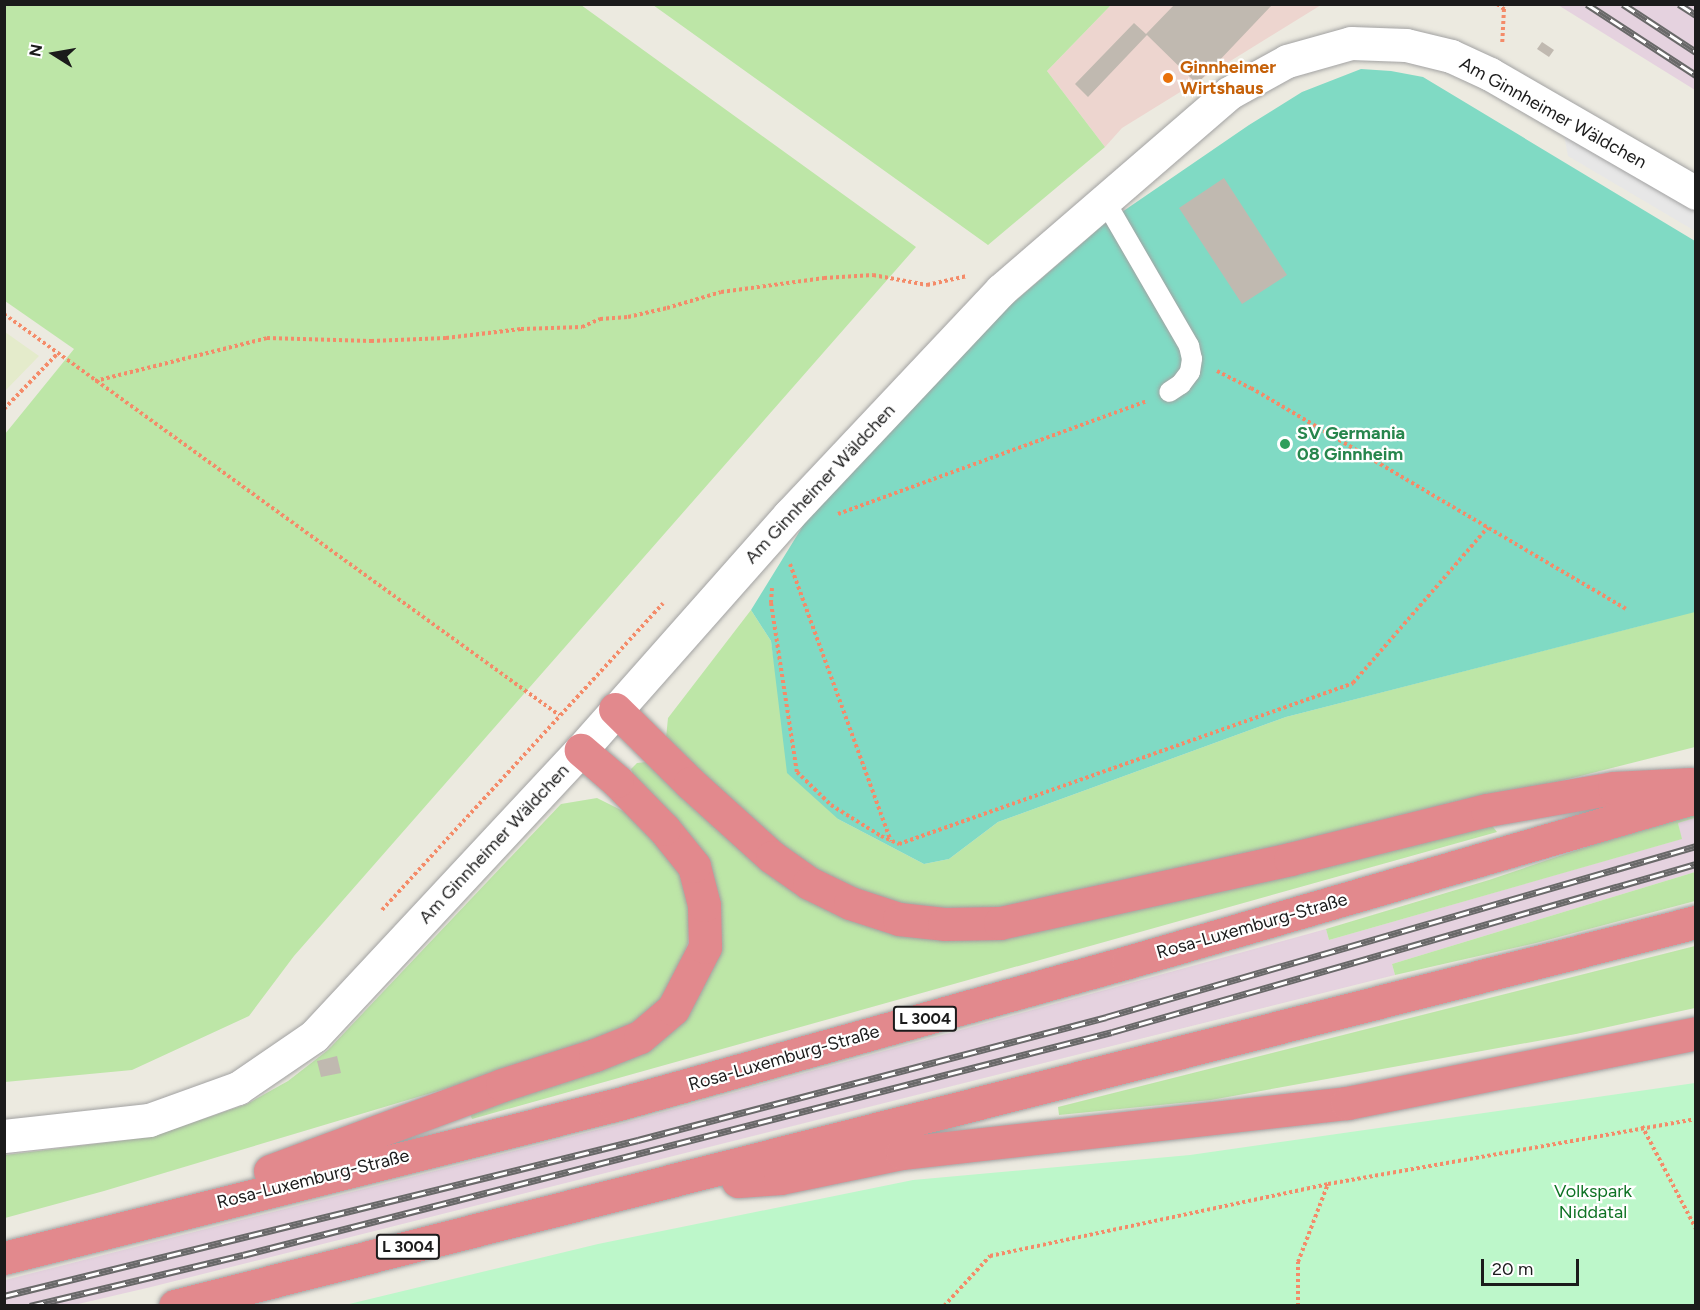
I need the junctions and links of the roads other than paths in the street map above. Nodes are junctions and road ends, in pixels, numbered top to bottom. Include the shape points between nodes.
1 (1695, 193) edge
2 (1105, 201) junction
3 (1169, 392) road end
4 (615, 709) junction
5 (581, 750) junction
6 (1695, 784) edge
7 (1695, 796) edge
8 (1695, 922) edge
9 (1695, 1034) edge
10 (4, 1136) edge
11 (640, 1190) junction
12 (148, 1220) junction
13 (4, 1258) edge
14 (175, 1305) edge

1 - 2 street, Am Ginnheimer Wäldchen via 1461,60 1406,45 1359,42 1287,61 1229,93
2 - 3 lane via 1189,346 1190,372
2 - 4 street, Am Ginnheimer Wäldchen via 1001,290 789,515
4 - 5 street, Am Ginnheimer Wäldchen
4 - 6 highway via 772,857 810,884 899,920 944,924 1000,923 1290,860 1487,810 1614,788
5 - 10 street, Am Ginnheimer Wäldchen via 314,1036 238,1088 148,1120
5 - 12 highway via 664,829 694,866 704,905 705,947 673,1009 640,1037 502,1085
7 - 12 highway, Rosa-Luxemburg-Straße / L 3004 via 1128,962 615,1105
8 - 11 highway, L 3004
9 - 11 highway via 1347,1103 902,1153 780,1178
11 - 14 highway, L 3004
12 - 13 highway, Rosa-Luxemburg-Straße / L 3004

